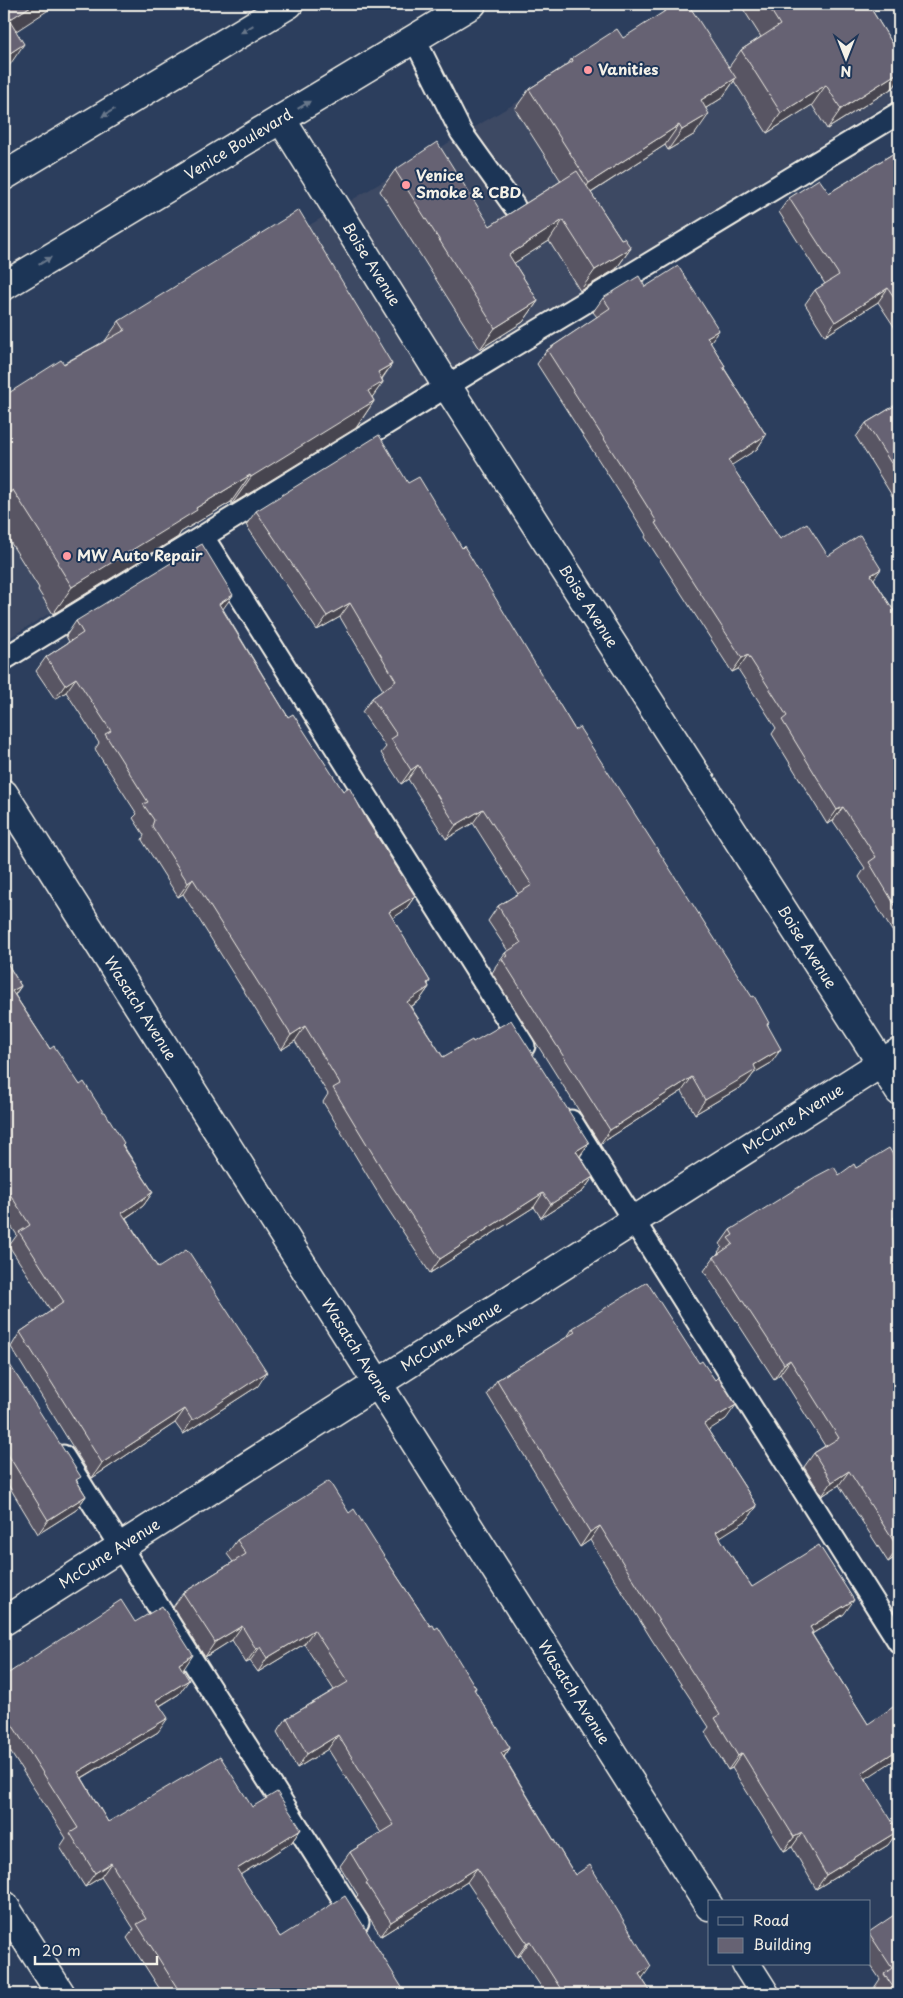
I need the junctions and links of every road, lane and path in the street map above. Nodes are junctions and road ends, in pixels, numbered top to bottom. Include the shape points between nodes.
1 (289, 4) edge
2 (472, 4) edge
3 (414, 38) junction
4 (899, 113) edge
5 (281, 119) junction
6 (4, 176) edge
7 (514, 206) dead end
8 (4, 286) edge
9 (447, 386) junction
10 (203, 537) junction
11 (4, 659) edge
12 (4, 794) edge
13 (890, 1058) edge
14 (534, 1061) edge
15 (899, 1091) edge
16 (560, 1104) edge
17 (634, 1221) junction
18 (378, 1383) junction
19 (55, 1443) edge
20 (121, 1547) junction
21 (4, 1621) edge
22 (899, 1642) edge
23 (4, 1904) edge
24 (708, 1904) edge
25 (367, 1936) edge
26 (747, 1966) edge
27 (61, 1994) edge
28 (765, 1994) edge

1 -> 6 street
2 - 3 street, Venice Boulevard
5 -> 3 street, Venice Boulevard
3 - 7 lane via 460,132
4 - 9 lane
8 -> 5 street, Venice Boulevard
5 - 9 street, Boise Avenue
9 - 10 lane
9 - 13 street, Boise Avenue
10 - 11 lane
10 - 14 lane
12 - 18 street, Wasatch Avenue
13 - 15 street, Boise Avenue
13 - 17 street, McCune Avenue
16 - 17 lane
17 - 18 street, McCune Avenue
17 - 22 lane
18 - 20 street, McCune Avenue
18 - 24 street, Wasatch Avenue
19 - 20 lane
20 - 21 street, McCune Avenue
20 - 25 lane
23 - 27 street
26 - 28 street

